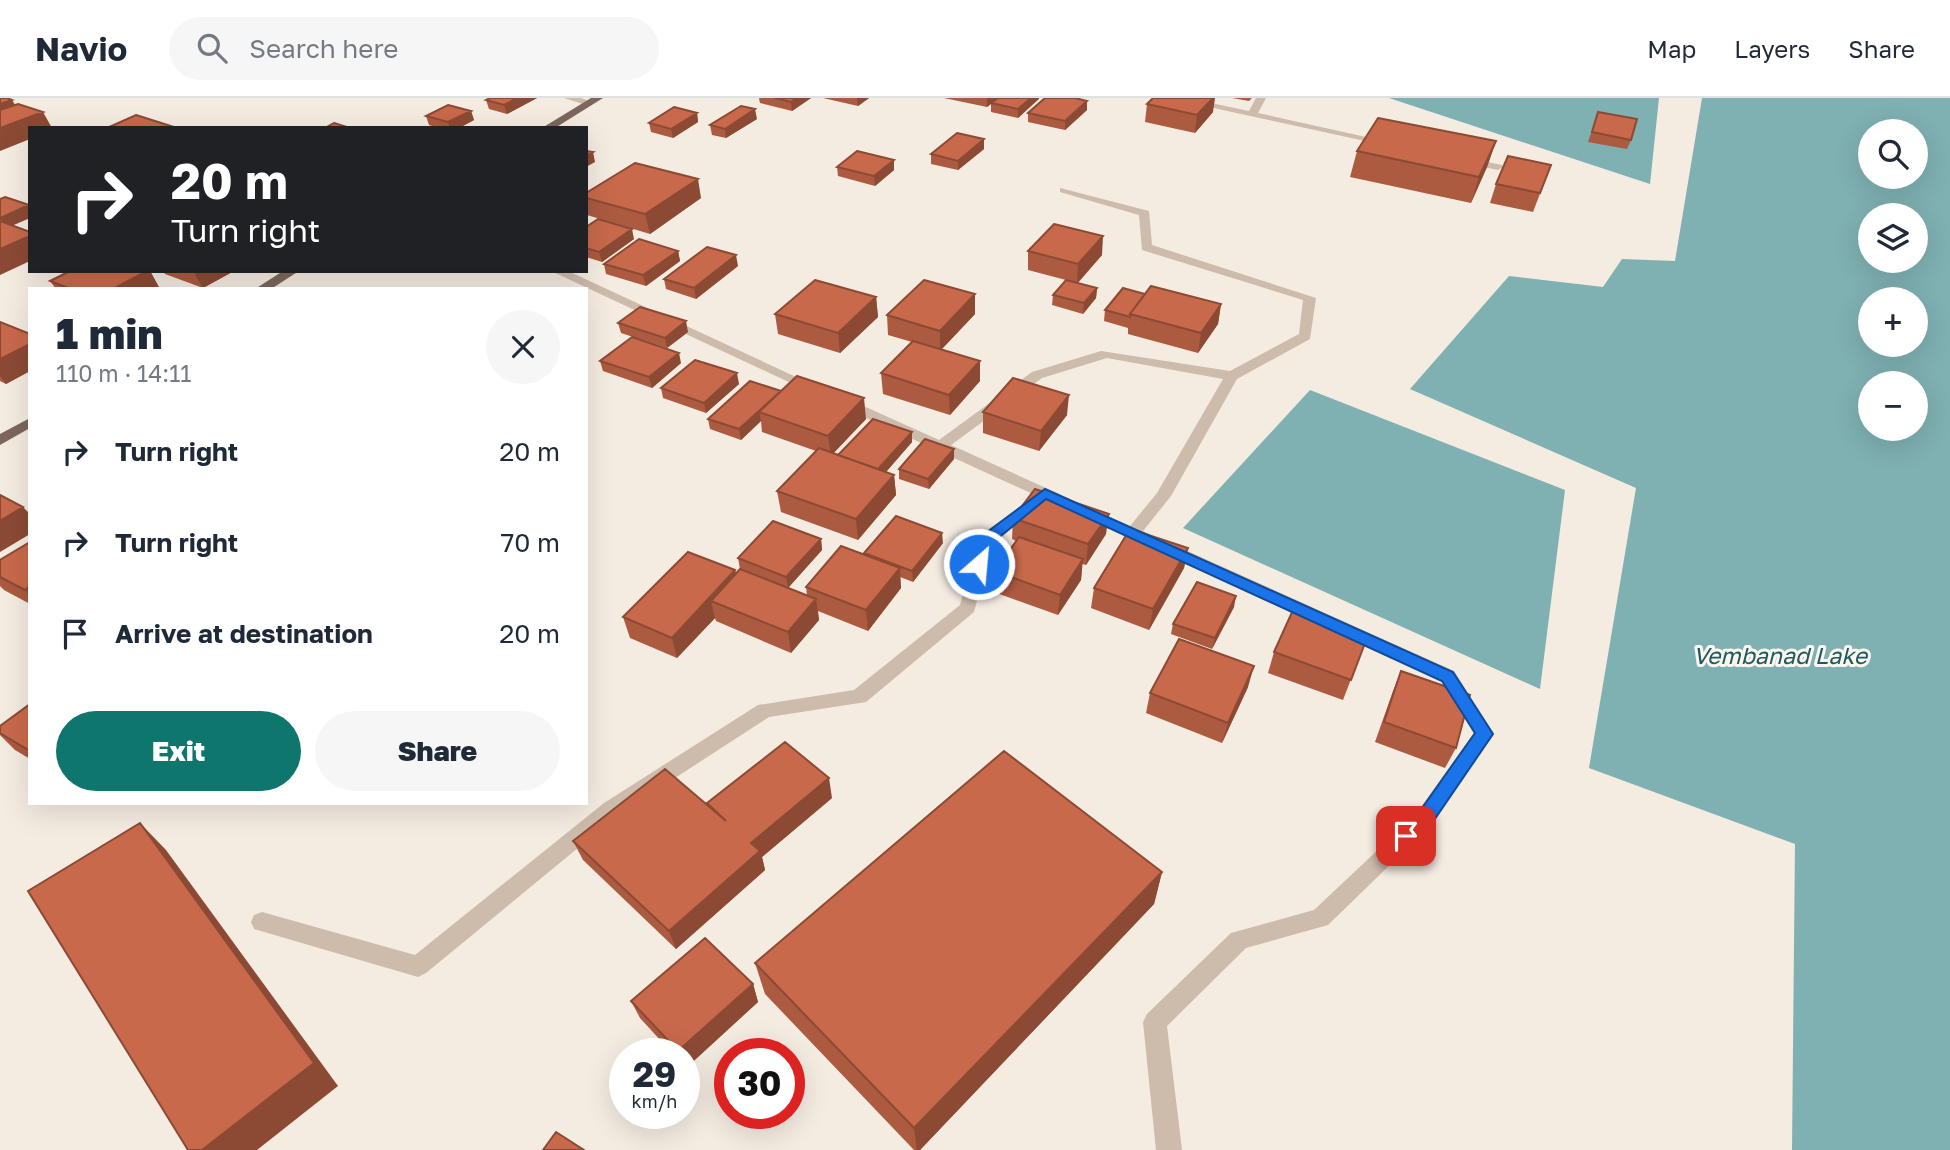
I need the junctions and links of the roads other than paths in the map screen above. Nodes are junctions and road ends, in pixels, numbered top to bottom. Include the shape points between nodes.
1 (569, 98) edge
2 (1173, 98) edge
3 (1261, 98) edge
4 (594, 101) edge
5 (1252, 114) junction
6 (550, 126) edge
7 (1402, 146) edge
8 (1457, 158) edge
9 (1498, 167) dead end
10 (1064, 190) dead end
11 (289, 273) edge
12 (560, 273) edge
13 (265, 287) edge
14 (1232, 376) junction
15 (28, 423) edge
16 (0, 440) edge
17 (940, 446) junction
18 (1045, 493) junction
19 (1133, 533) junction
20 (262, 922) dead end
21 (1169, 1150) edge

1 - 4 street
2 - 5 street
3 - 5 street
4 - 6 main road
5 - 7 street
8 - 9 street
10 - 14 street via 1145,213 1146,247 1310,298 1305,336
11 - 13 main road
12 - 17 street
14 - 17 street via 1106,354 1037,375
14 - 19 street via 1163,496
15 - 16 main road
17 - 18 street
18 - 19 street
18 - 20 street via 984,541 968,608 859,697 765,710 611,809 418,966
19 - 21 street via 1448,676 1484,734 1423,820 1321,918 1239,940 1155,1022

